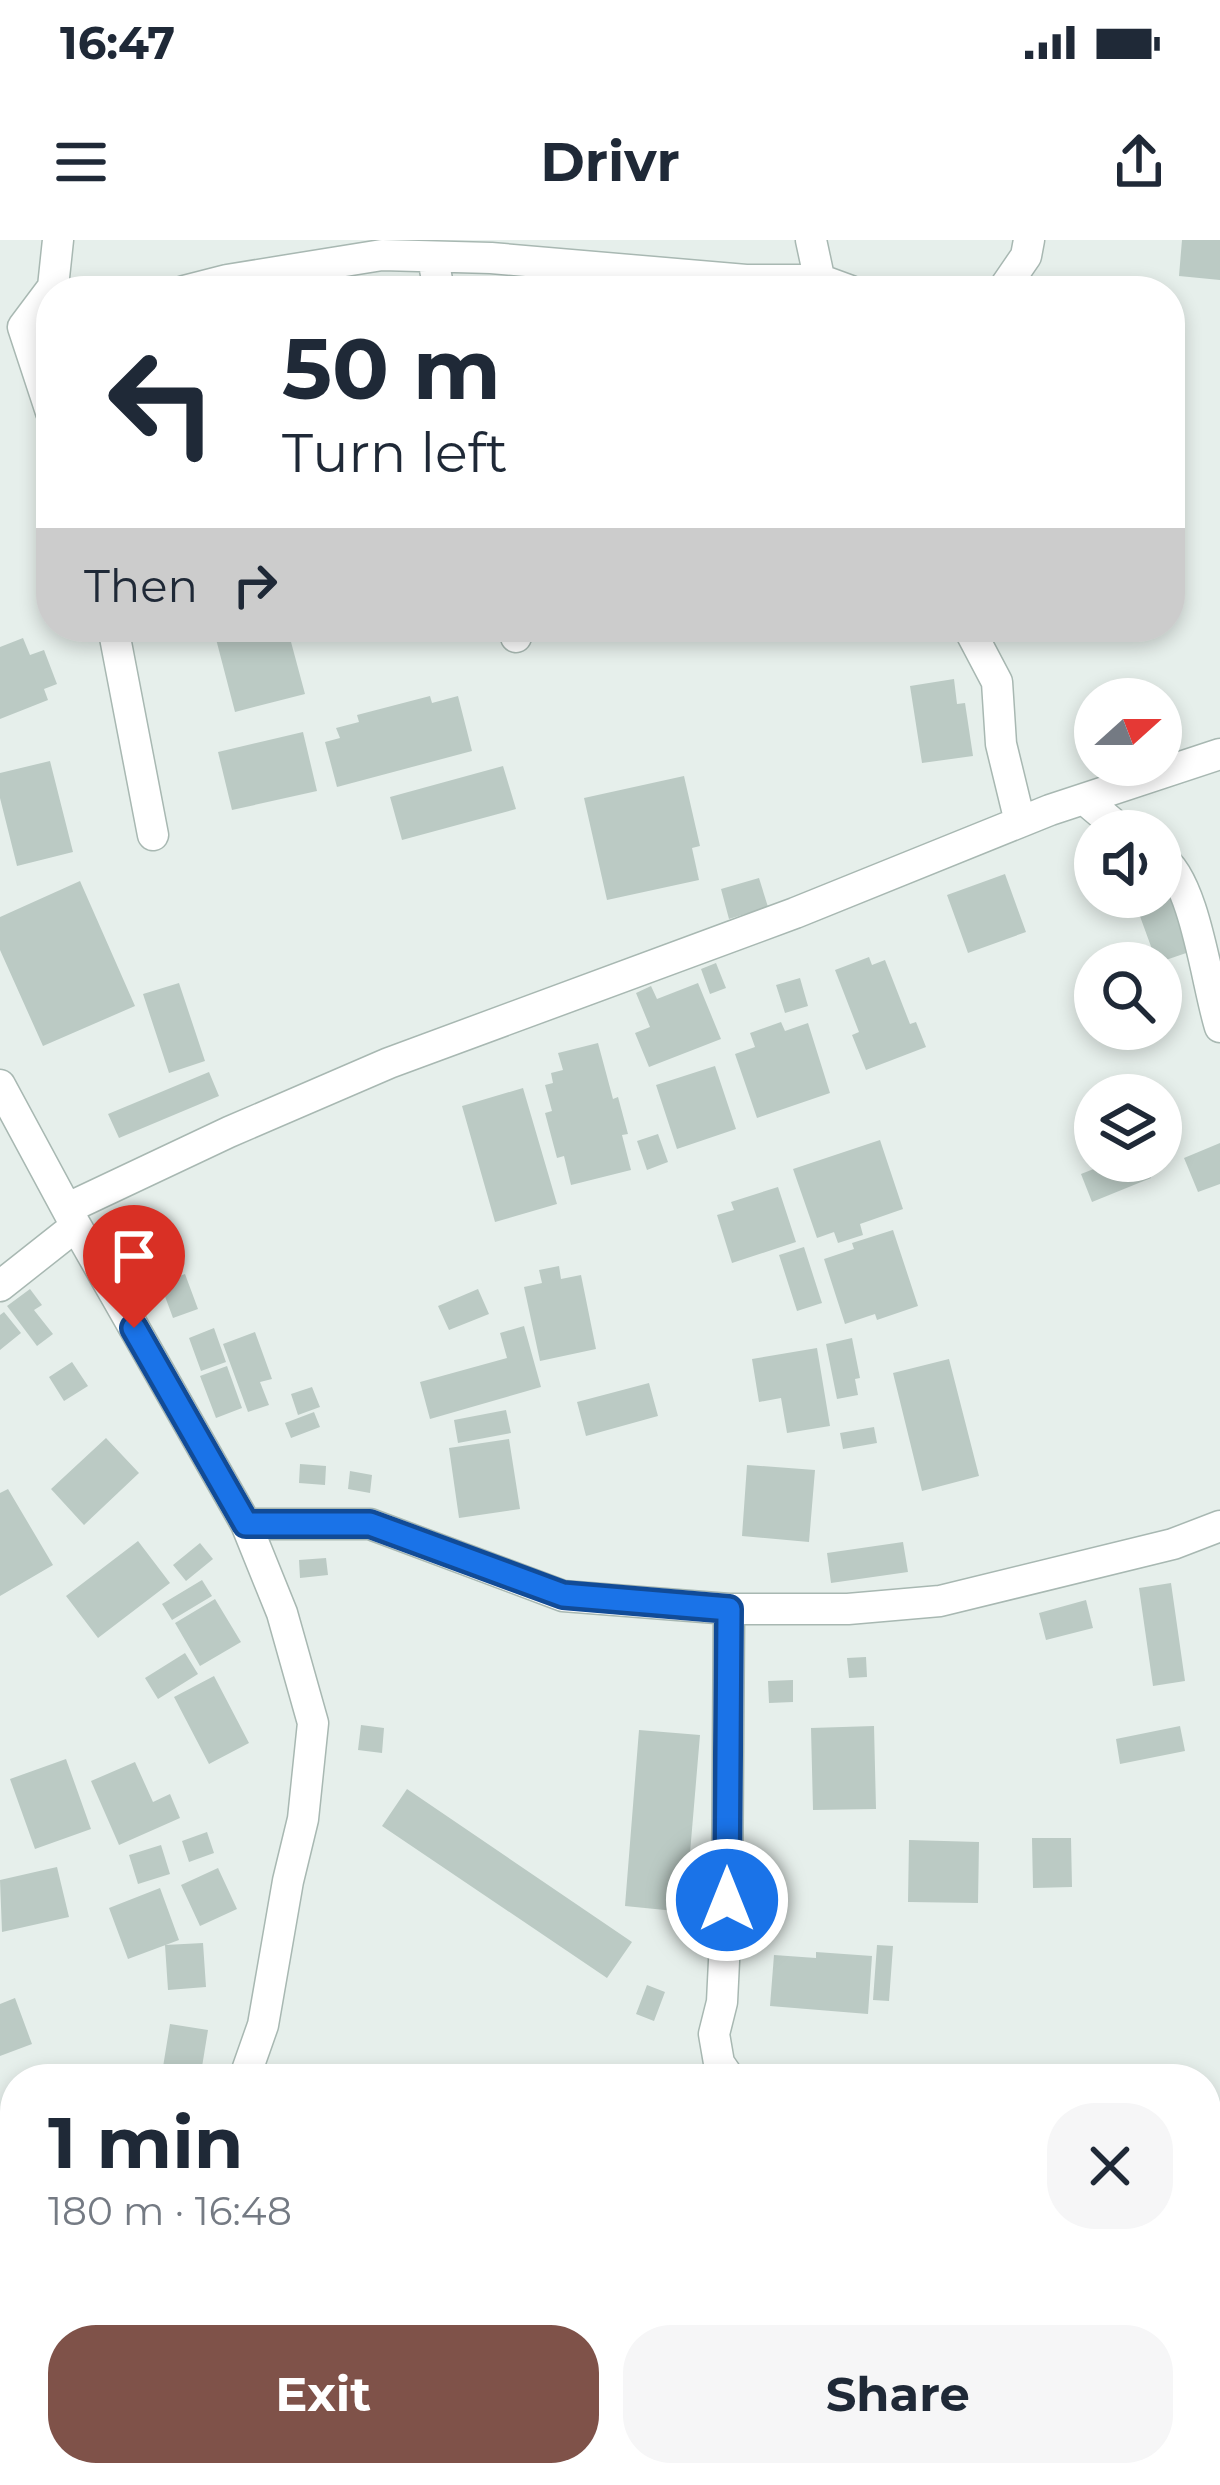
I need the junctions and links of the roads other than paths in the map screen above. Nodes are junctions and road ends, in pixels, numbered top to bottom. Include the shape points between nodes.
1 (58, 240) edge
2 (811, 240) edge
3 (1029, 240) edge
4 (390, 247) edge
5 (433, 258) junction
6 (53, 276) edge
7 (247, 276) edge
8 (437, 276) edge
9 (700, 276) edge
10 (819, 276) edge
11 (1012, 276) edge
12 (25, 326) edge
13 (36, 362) edge
14 (116, 642) edge
15 (976, 642) edge
16 (1220, 754) edge
17 (1084, 799) junction
18 (1097, 810) edge
19 (1020, 822) junction
20 (153, 835) dead end
21 (1182, 889) edge
22 (1220, 1027) edge
23 (0, 1085) edge
24 (72, 1217) junction
25 (0, 1286) edge
26 (246, 1524) junction
27 (1220, 1526) edge
28 (729, 1609) junction
29 (249, 2064) edge
30 (720, 2064) edge

1 - 6 street
2 - 10 street
3 - 11 street
4 - 5 street
4 - 7 street
5 - 8 street
5 - 9 street
12 - 13 street
14 - 20 street
15 - 19 street via 997,682 1001,744
16 - 17 street
17 - 18 street
17 - 19 street
19 - 24 street via 389,1063 229,1132
21 - 22 street
23 - 24 street
24 - 25 street
24 - 26 street
26 - 28 street via 370,1524 563,1595
26 - 29 street via 282,1612 313,1724 304,1819
27 - 28 street via 940,1601
28 - 30 street via 727,1900 714,2034

